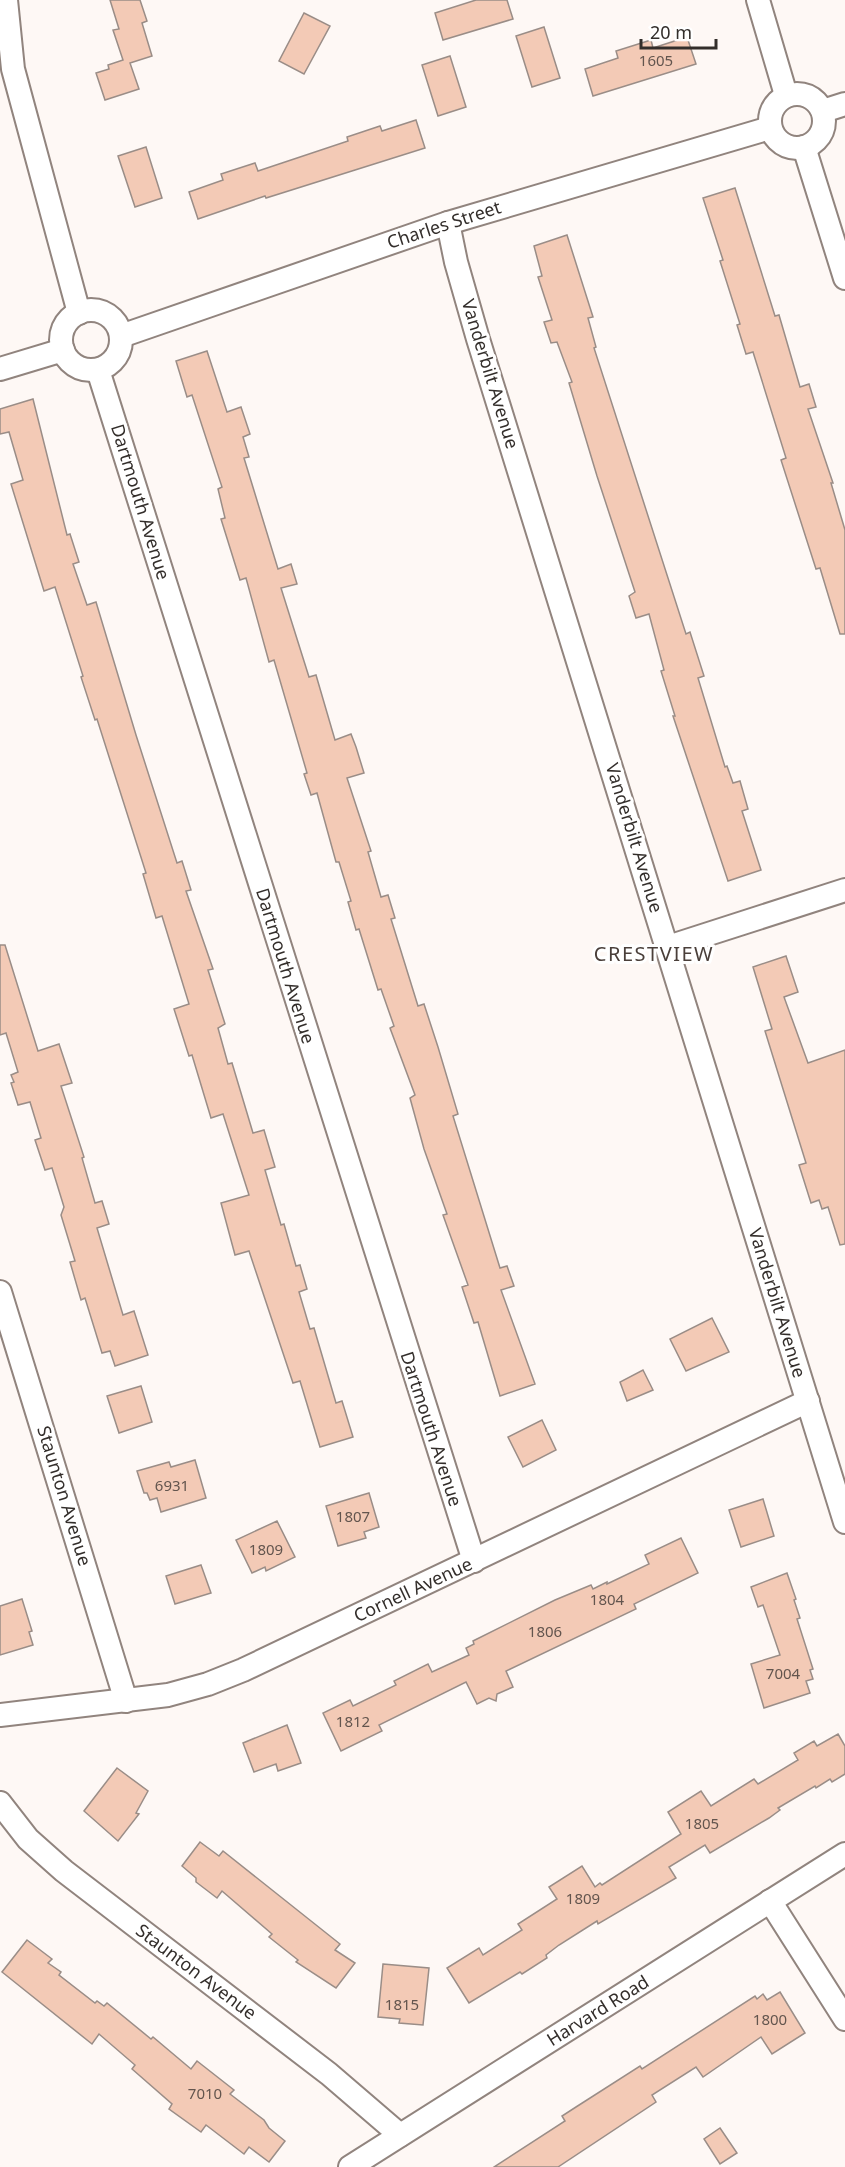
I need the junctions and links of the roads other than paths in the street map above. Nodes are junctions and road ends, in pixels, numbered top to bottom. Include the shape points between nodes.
1 (6, 0) edge
2 (758, 0) edge
3 (786, 95) junction
4 (845, 104) edge
5 (823, 111) junction
6 (770, 128) junction
7 (804, 147) junction
8 (448, 223) junction
9 (845, 278) edge
10 (79, 313) junction
11 (121, 336) junction
12 (63, 350) junction
13 (0, 369) edge
14 (98, 370) junction
15 (845, 890) edge
16 (668, 947) junction
17 (0, 1292) edge
18 (808, 1401) junction
19 (845, 1522) edge
20 (474, 1561) junction
21 (126, 1701) junction
22 (0, 1715) edge
23 (0, 1803) edge
24 (845, 1854) edge
25 (770, 1901) junction
26 (845, 2019) edge
27 (400, 2135) junction
28 (350, 2167) edge

1 - 10 street via 15,79
2 - 3 street
3 - 5 street via 812,97
3 - 6 street via 774,105
4 - 5 street
5 - 7 street via 825,120 819,138
6 - 7 street via 787,147
6 - 8 street, Charles Street
7 - 9 street
8 - 11 street, Charles Street
8 - 16 street, Vanderbilt Avenue via 478,339
10 - 11 street via 88,310 106,314
10 - 12 street via 62,332
11 - 14 street via 114,361
12 - 13 street
12 - 14 street via 81,369
14 - 20 street, Dartmouth Avenue
15 - 16 street
16 - 18 street, Vanderbilt Avenue
17 - 21 street, Staunton Avenue
18 - 19 street, Vanderbilt Avenue
18 - 20 street, Cornell Avenue
20 - 21 street, Cornell Avenue via 217,1680 168,1695
21 - 22 street, Cornell Avenue
23 - 27 street, Staunton Avenue via 28,1839 64,1871 329,2074
24 - 25 street, Harvard Road
25 - 26 street
25 - 27 street, Harvard Road
27 - 28 street, Harvard Road

